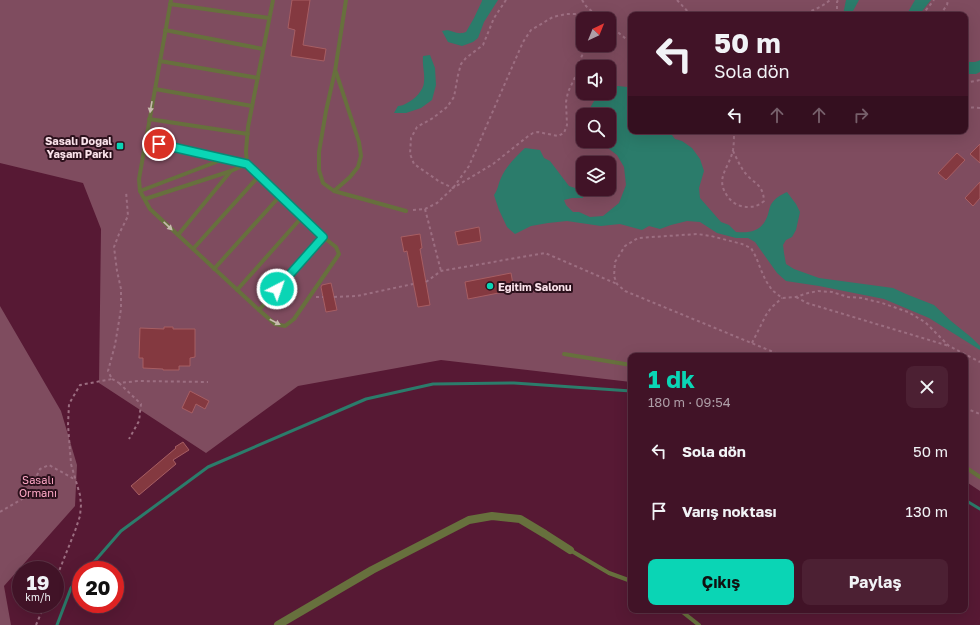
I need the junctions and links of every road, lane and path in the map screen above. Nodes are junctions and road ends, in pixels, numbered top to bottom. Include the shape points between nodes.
1 (273, 0) edge
2 (346, 0) edge
3 (506, 0) edge
4 (582, 0) edge
5 (677, 0) edge
6 (830, 0) edge
7 (838, 0) edge
8 (934, 0) edge
9 (948, 0) edge
10 (170, 2) edge
11 (592, 12) edge
12 (688, 12) edge
13 (808, 12) edge
14 (837, 12) edge
15 (924, 12) edge
16 (942, 12) edge
17 (576, 14) edge
18 (270, 18) junction
19 (165, 30) junction
20 (616, 31) edge
21 (628, 41) edge
22 (264, 49) junction
23 (584, 52) edge
24 (160, 61) junction
25 (335, 71) junction
26 (258, 78) junction
27 (980, 80) edge
28 (968, 82) edge
29 (155, 89) junction
30 (252, 106) junction
31 (968, 107) edge
32 (980, 108) edge
33 (149, 119) junction
34 (248, 134) junction
35 (734, 134) edge
36 (146, 141) junction
37 (733, 151) junction
38 (224, 159) junction
39 (247, 164) junction
40 (231, 171) junction
41 (259, 176) junction
42 (453, 188) junction
43 (126, 191) dead end
44 (140, 191) junction
45 (334, 191) junction
46 (280, 196) junction
47 (145, 199) junction
48 (425, 209) junction
49 (406, 211) joint
50 (302, 217) junction
51 (178, 234) junction
52 (323, 237) junction
53 (193, 249) junction
54 (214, 269) junction
55 (441, 271) junction
56 (426, 282) dead end
57 (413, 284) dead end
58 (617, 284) junction
59 (237, 290) junction
60 (334, 297) dead end
61 (796, 297) junction
62 (782, 298) junction
63 (259, 310) junction
64 (752, 344) junction
65 (949, 346) junction
66 (775, 353) edge
67 (963, 353) edge
68 (564, 354) dead end
69 (968, 356) edge
70 (980, 362) edge
71 (628, 365) edge
72 (112, 380) junction
73 (208, 382) dead end
74 (119, 383) junction
75 (968, 409) edge
76 (980, 414) edge
77 (129, 439) dead end
78 (968, 469) edge
79 (980, 477) edge
80 (76, 480) junction
81 (0, 512) edge
82 (570, 550) joint
83 (63, 561) edge
84 (628, 581) edge
85 (41, 613) edge
86 (684, 613) edge
87 (36, 625) edge
88 (278, 625) edge
89 (699, 625) edge

1 - 18 lane
2 - 25 lane
3 - 42 path via 494,18 483,45 461,64 454,97 433,118 417,127 411,138 410,154 414,164
4 - 11 path
5 - 12 path
6 - 13 path
7 - 14 path
8 - 15 path
9 - 16 path
10 - 18 lane
10 - 19 lane
17 - 42 path via 553,17 531,30 523,42 468,166
18 - 22 lane
19 - 22 lane
19 - 24 lane
20 - 21 path
22 - 26 lane
23 - 42 path via 568,92 567,125 564,133 558,136 533,133 493,164
24 - 26 lane
24 - 29 lane
25 - 45 lane via 319,152 319,170 323,183
25 - 45 lane via 360,142 361,156 358,167
26 - 30 lane
27 - 28 path
29 - 30 lane
29 -> 33 lane
30 - 34 lane
31 - 32 path
33 - 34 lane
33 - 36 lane
34 - 39 lane
35 - 37 path
36 - 38 lane
36 - 44 lane via 139,179
37 - 37 path via 724,174 723,190 738,205 758,206 764,201 764,193 743,170
38 - 39 lane
38 - 44 lane
39 - 40 lane
39 - 41 lane
40 - 47 lane
40 - 51 lane
41 - 46 lane
41 - 53 lane
42 - 48 path via 437,203
43 - 72 path via 128,216 114,247 121,289 121,309 108,371
44 - 47 lane
45 - 49 lane
46 - 50 lane
46 - 54 lane
47 -> 51 lane via 150,209
48 - 49 path
48 - 55 path
50 - 52 lane
50 - 59 lane
51 - 53 lane
52 - 63 lane
63 -> 52 lane via 274,324 285,326 294,319 339,254 336,247
53 - 54 lane
54 - 59 lane
55 - 56 path
55 - 58 path via 545,252
57 - 60 path via 357,296
58 - 62 path via 614,276 615,262 625,246 638,238 697,234 751,248 766,281
58 - 64 path via 625,291
59 - 63 lane
61 - 62 path
61 - 65 path via 807,303
61 - 65 path via 818,291 882,303 908,312 925,322
62 - 64 path via 766,315
64 - 66 path
65 - 67 path
68 - 71 lane
69 - 70 path
72 - 74 path
72 - 80 path via 80,385 69,404 71,464
73 - 74 path
74 - 77 path via 141,404 139,421
75 - 76 path
78 - 79 lane
80 - 81 path via 49,465 40,469 27,496
80 - 83 path via 82,505
82 - 84 lane via 609,573
82 - 88 street via 520,519 492,516 469,520 372,570
85 - 87 path
86 - 89 lane

